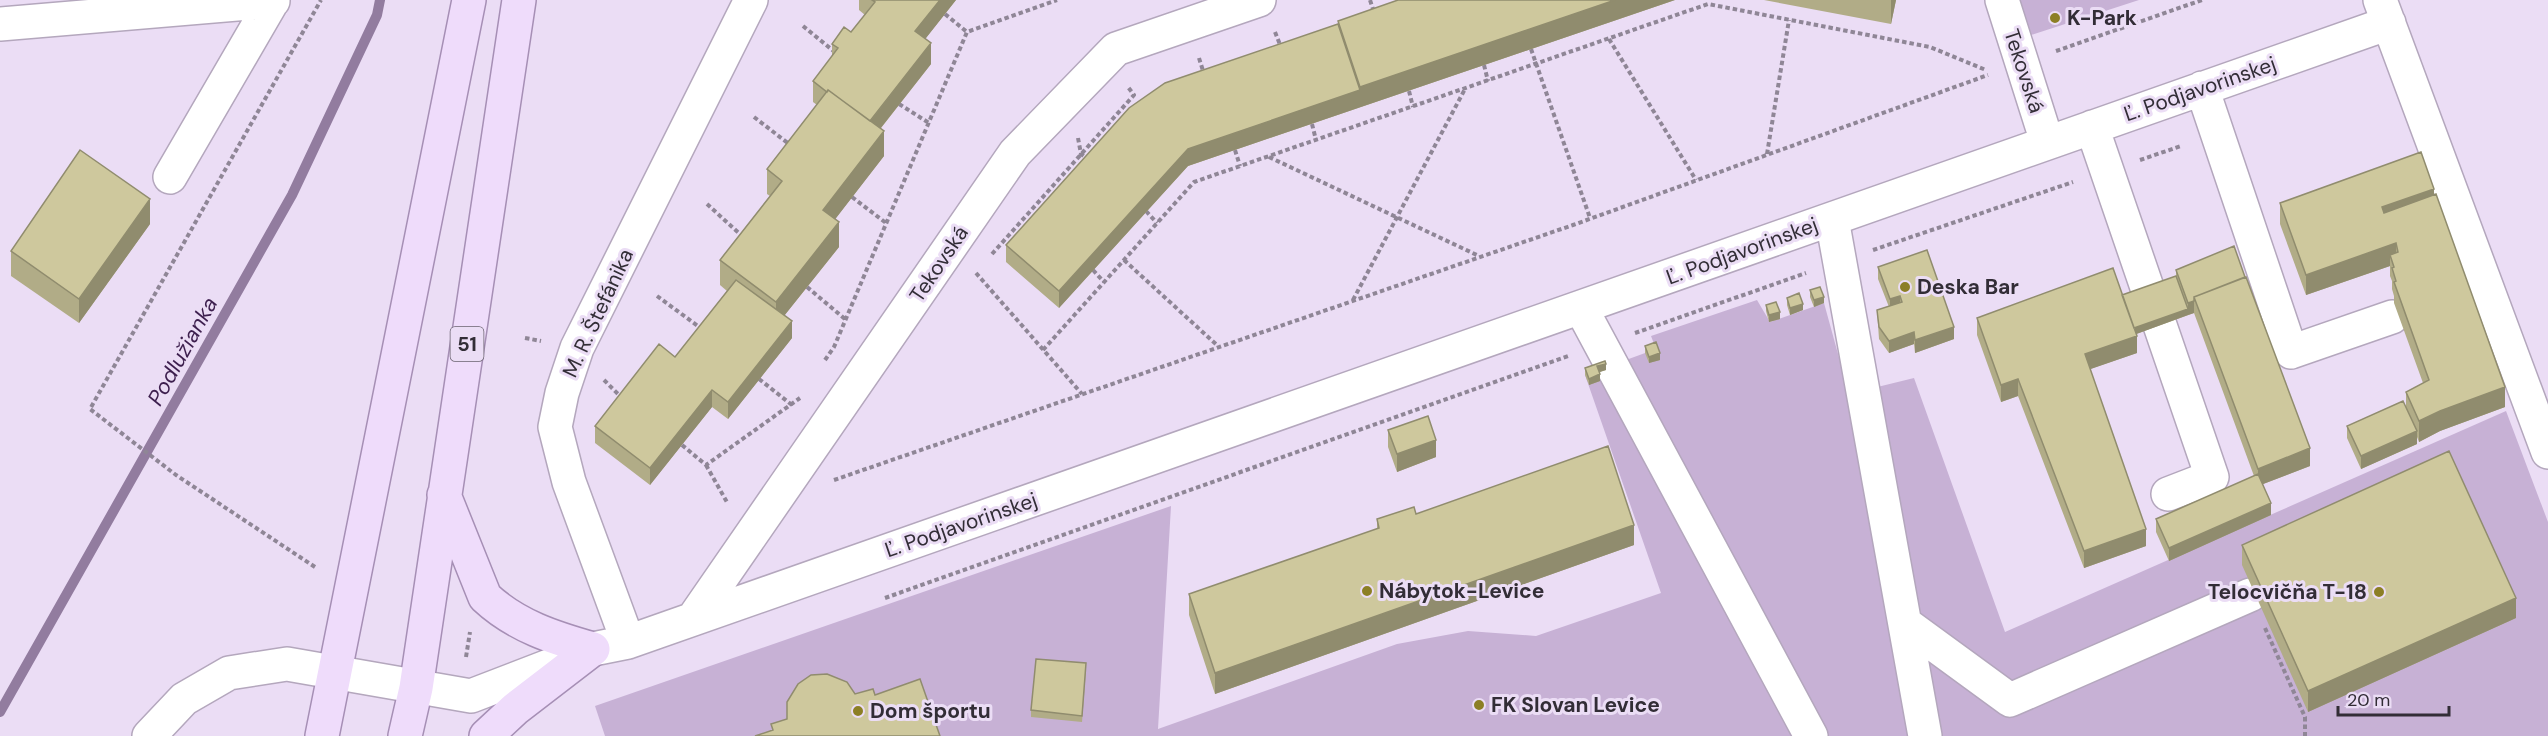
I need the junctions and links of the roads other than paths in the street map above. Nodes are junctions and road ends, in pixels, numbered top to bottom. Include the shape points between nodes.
1 (273, 0) edge
2 (469, 0) edge
3 (519, 0) edge
4 (752, 0) edge
5 (1259, 0) edge
6 (2002, 0) edge
7 (2384, 12) edge
8 (0, 24) edge
9 (2202, 88) junction
10 (2092, 127) junction
11 (2047, 142) junction
12 (170, 177) dead end
13 (1832, 219) junction
14 (1581, 308) junction
15 (2392, 317) dead end
16 (2548, 452) edge
17 (2168, 494) dead end
18 (444, 495) junction
19 (2250, 595) edge
20 (693, 619) junction
21 (1906, 624) junction
22 (628, 642) junction
23 (593, 649) junction
24 (336, 672) junction
25 (416, 687) junction
26 (149, 736) edge
27 (322, 736) edge
28 (405, 736) edge
29 (486, 736) edge
30 (1811, 736) edge
31 (1925, 736) edge

1 - 8 street
1 - 12 street
2 - 24 main road
3 - 18 main road, 51
4 - 22 street, M. R. Štefánika via 577,348 558,408 555,427 569,482
5 - 20 street, Tekovská via 1116,49 1015,153
6 - 11 street, Tekovská
7 - 9 street, Ľ. Podjavorinskej
7 - 16 street, Ľ. Podjavorinskej
9 - 10 street, Ľ. Podjavorinskej
9 - 15 street via 2291,352
10 - 11 street, Ľ. Podjavorinskej
10 - 17 street via 2212,477
11 - 13 street, Ľ. Podjavorinskej
13 - 14 street, Ľ. Podjavorinskej
13 - 21 street
14 - 20 street, Ľ. Podjavorinskej
14 - 30 street
18 - 23 main road via 485,597 528,627
18 - 25 main road, 51
19 - 21 street via 2010,700
20 - 22 street, Ľ. Podjavorinskej
21 - 31 street
22 - 23 street, Ľ. Podjavorinskej
23 - 25 street, Ľ. Podjavorinskej via 471,696
23 - 29 main road
24 - 25 street, Ľ. Podjavorinskej
24 - 26 street, Ľ. Podjavorinskej via 288,664 229,673 184,699
24 - 27 main road
25 - 28 main road, 51

